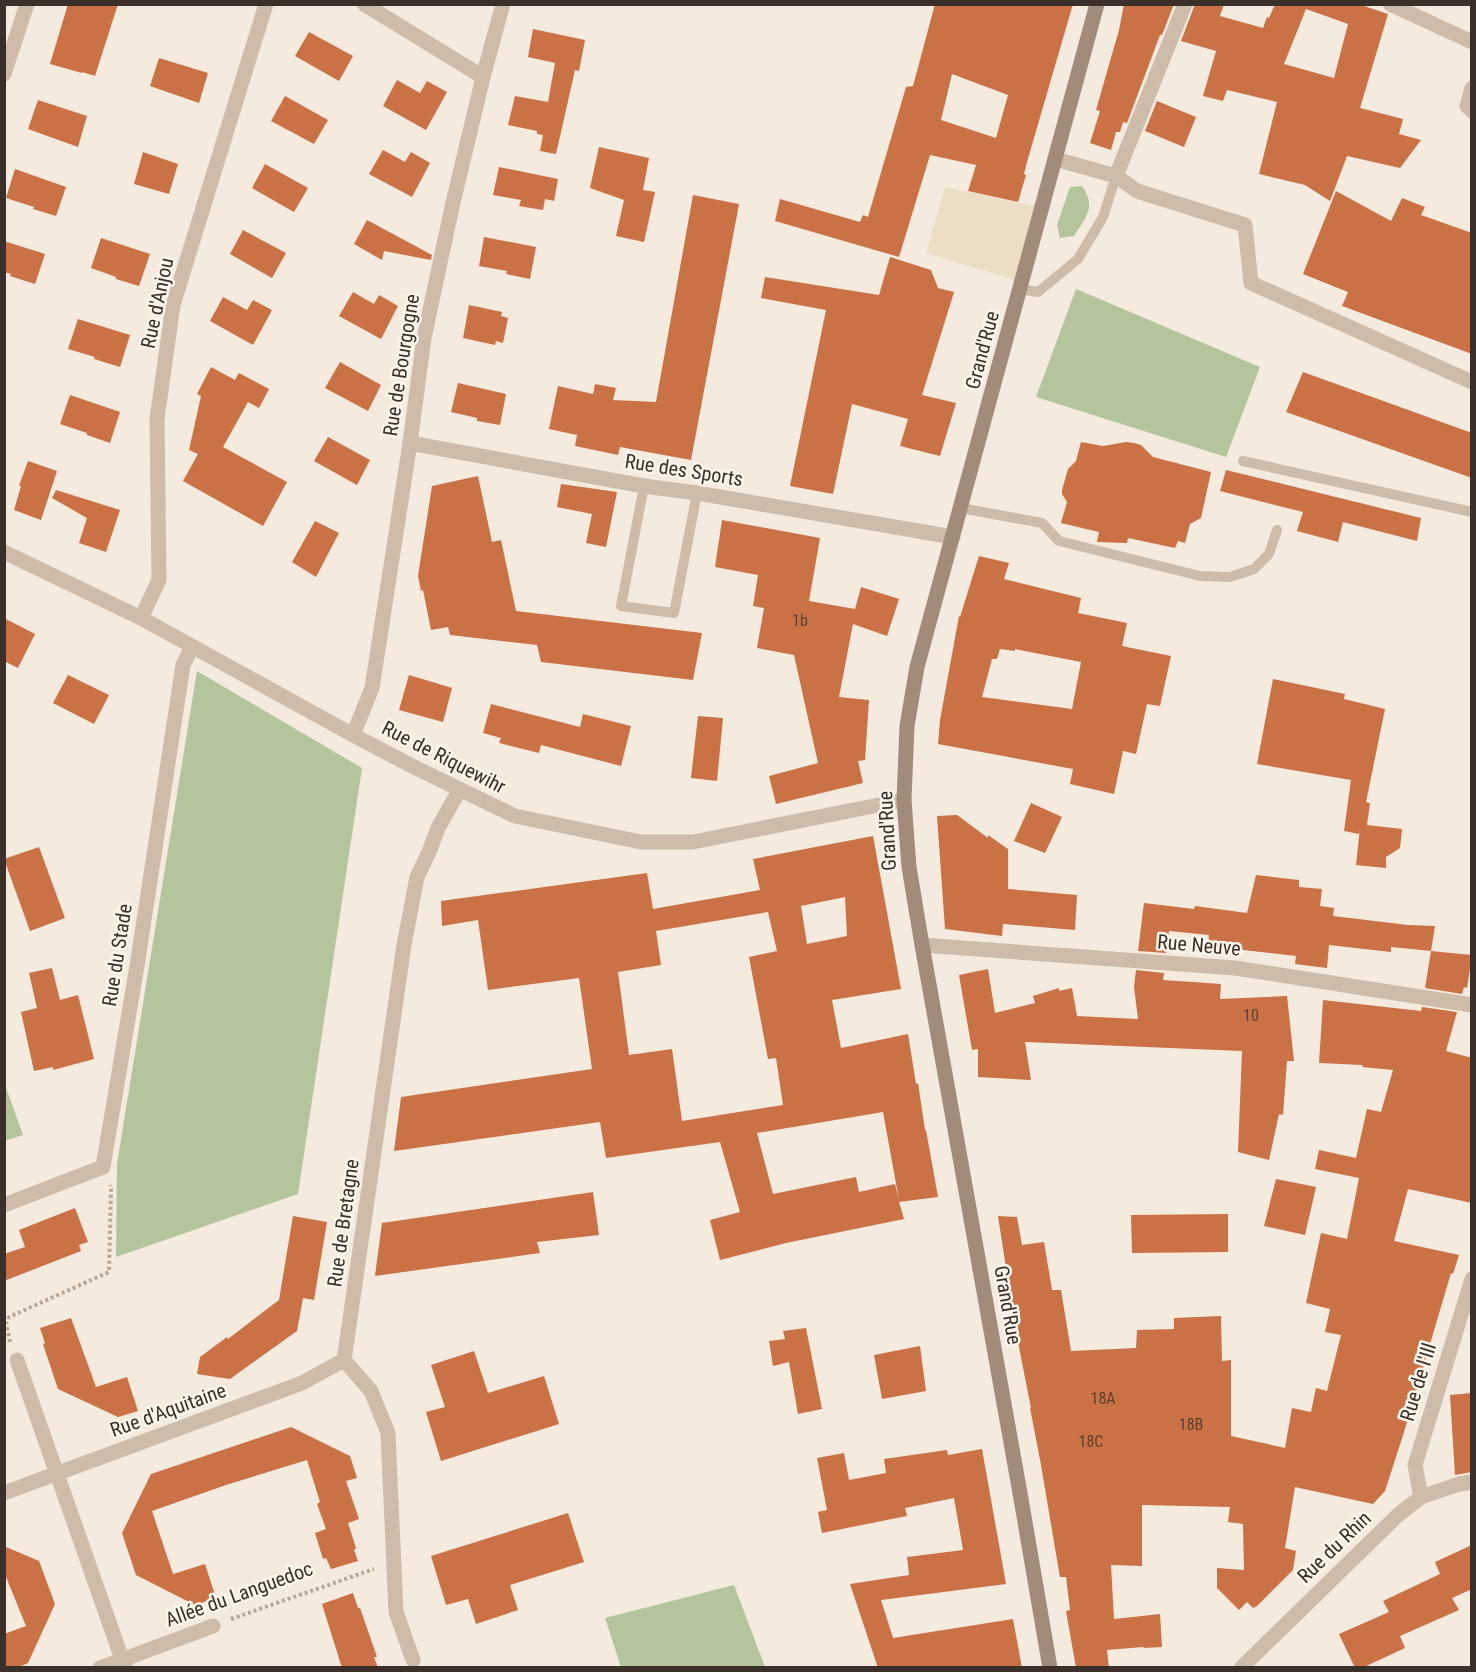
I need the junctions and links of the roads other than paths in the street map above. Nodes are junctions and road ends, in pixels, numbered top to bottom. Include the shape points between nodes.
1 (27, 4) edge
2 (266, 4) edge
3 (364, 4) edge
4 (503, 4) edge
5 (1097, 4) edge
6 (1185, 4) edge
7 (1390, 4) edge
8 (1472, 42) edge
9 (4, 74) edge
10 (483, 76) junction
11 (1472, 88) edge
12 (1472, 111) edge
13 (1055, 159) junction
14 (1116, 176) junction
15 (1020, 289) junction
16 (1472, 382) edge
17 (410, 442) junction
18 (1243, 461) dead end
19 (644, 486) junction
20 (697, 493) junction
21 (961, 508) junction
22 (1472, 512) edge
23 (1277, 530) dead end
24 (953, 537) junction
25 (4, 552) edge
26 (141, 618) junction
27 (192, 647) junction
28 (353, 735) junction
29 (460, 789) junction
30 (904, 800) junction
31 (922, 945) junction
32 (1472, 1005) edge
33 (4, 1205) edge
34 (1472, 1279) edge
35 (17, 1360) road end
36 (344, 1360) junction
37 (56, 1474) junction
38 (1472, 1482) edge
39 (4, 1493) edge
40 (1421, 1497) junction
41 (213, 1626) road end
42 (413, 1660) dead end
43 (124, 1663) edge
44 (1243, 1667) edge
45 (100, 1668) edge
46 (1050, 1668) edge

1 - 9 street
2 - 26 street, Rue d'Anjou via 173,304 157,419 159,580
3 - 10 street
4 - 10 street, Rue de Bourgogne
5 - 13 main road, Grand'Rue
6 - 14 street
7 - 8 street
10 - 17 street, Rue de Bourgogne via 424,338
11 - 12 street via 1467,106
13 - 14 street
13 - 15 main road, Grand'Rue
14 - 15 lane via 1103,218 1078,259 1038,292
14 - 16 street via 1137,191 1245,225 1251,283
15 - 21 main road, Grand'Rue
17 - 19 street, Rue des Sports
17 - 28 street, Rue de Bourgogne via 372,688
18 - 22 lane
19 - 20 street, Rue des Sports
19 - 20 lane via 621,606 674,614
20 - 24 street, Rue des Sports
21 - 23 lane via 1042,523 1059,541 1200,576 1230,577 1254,570 1269,554
21 - 24 main road, Grand'Rue
24 - 30 main road, Grand'Rue via 917,667 907,726
25 - 26 street, Rue de Riquewihr
26 - 27 street, Rue de Riquewihr
27 - 28 street, Rue de Riquewihr
27 - 33 street, Rue du Stade via 183,665 103,1167
28 - 29 street, Rue de Riquewihr
29 - 30 street, Rue de Riquewihr via 514,816 641,842 693,842
29 - 36 street, Rue de Bretagne via 417,877
30 - 31 main road, Grand'Rue via 909,867
31 - 32 street, Rue Neuve via 1235,968
31 - 46 main road, Grand'Rue
34 - 40 street, Rue de l'Ill via 1415,1465
35 - 37 street
36 - 37 street, Rue d'Aquitaine via 302,1383
36 - 42 street via 371,1391 388,1434 396,1612
37 - 39 street, Rue d'Aquitaine
37 - 43 street
38 - 40 street, Rue du Rhin
40 - 44 street, Rue du Rhin via 1390,1522
41 - 43 street, Allée du Languedoc
43 - 45 street, Allée du Languedoc

